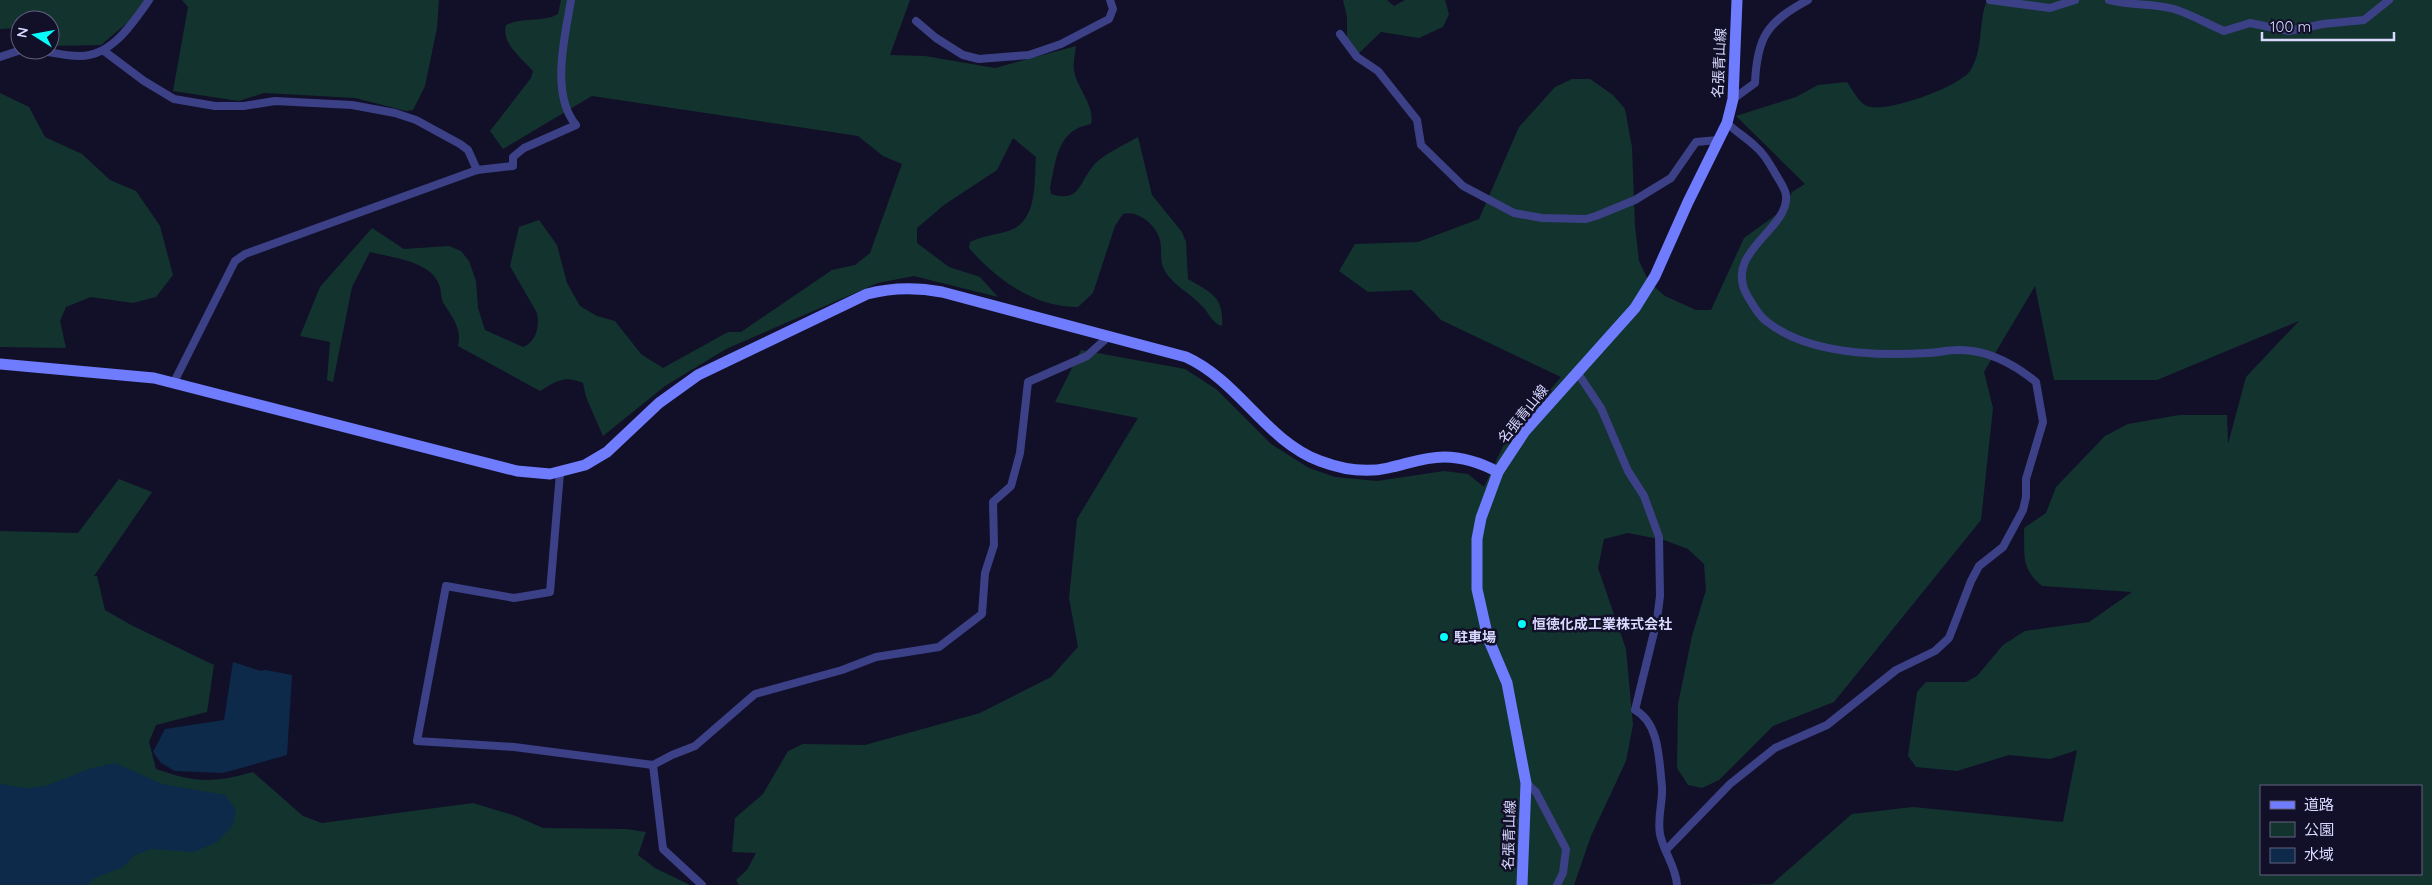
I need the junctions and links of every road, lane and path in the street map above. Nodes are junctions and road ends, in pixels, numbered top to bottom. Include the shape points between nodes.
1 (150, 0) edge
2 (571, 0) edge
3 (1103, 0) edge
4 (1110, 0) edge
5 (1737, 0) edge
6 (1808, 0) edge
7 (1990, 0) edge
8 (2075, 0) edge
9 (2109, 0) edge
10 (2389, 0) edge
11 (1113, 9) junction
12 (916, 21) dead end
13 (1340, 34) dead end
14 (104, 51) junction
15 (60, 53) edge
16 (1733, 99) junction
17 (1727, 122) junction
18 (1718, 140) junction
19 (477, 170) junction
20 (1109, 336) junction
21 (0, 364) edge
22 (1577, 372) junction
23 (174, 384) junction
24 (1498, 472) junction
25 (560, 473) junction
26 (653, 765) junction
27 (1526, 783) junction
28 (1666, 850) junction
29 (702, 885) edge
30 (1522, 885) edge
31 (1557, 885) edge
32 (1677, 885) edge

1 - 14 street
2 - 19 street via 562,55 563,97 569,117 576,125 524,148 513,157 513,166
3 - 11 street
4 - 11 street
5 - 16 street, 名張青山線
6 - 16 street via 1786,11 1767,32 1756,55 1755,83
7 - 8 street via 2050,8
9 - 10 street via 2174,9 2224,31 2250,23 2289,31 2364,20
11 - 12 street via 1109,19 1061,44 1029,55 979,58 963,55
13 - 18 street via 1357,57 1378,71 1417,120 1421,145 1463,186 1514,213 1542,218 1586,219 1596,216 1635,200 1666,182 1696,142
14 - 15 street via 80,56
14 - 19 street via 174,99 215,106 244,106 275,100 343,104 395,113 416,120 460,144 468,150
16 - 17 street, 名張青山線
17 - 18 street, 名張青山線
17 - 28 street via 1761,152 1786,194 1782,213 1742,269 1745,292 1758,313 1782,332 1808,342 1856,353 1888,355 1958,350 2007,362 2036,382 2043,422 2026,479 2023,510 2004,547 1980,566 1971,581 1950,638 1934,651 1896,670 1828,725 1775,748 1730,784
18 - 22 street, 名張青山線 via 1655,276 1635,308
19 - 23 street via 245,254 235,261
20 - 24 street via 1175,354 1206,367 1228,384 1284,440 1320,461 1353,469 1379,469 1445,457 1479,462
20 - 25 street via 931,290 901,288 877,292 713,366 659,403 597,459
20 - 26 street via 1087,356 1028,382 1020,452 1011,486 993,502 994,545 985,574 982,614 939,647 876,657 756,694 695,746
21 - 23 street via 135,376
22 - 24 street, 名張青山線 via 1525,431
22 - 28 street via 1601,408 1628,471 1644,496 1659,537 1657,620 1635,710 1644,715 1653,730 1662,786 1660,832
23 - 25 street via 517,471 540,475
24 - 27 street, 名張青山線 via 1486,501 1479,532 1476,589 1488,638 1507,683
25 - 26 street via 550,592 514,598 446,586 417,741 514,747
26 - 29 street via 663,849
27 - 30 street, 名張青山線
27 - 31 street via 1536,792 1566,849 1563,873
28 - 32 street

